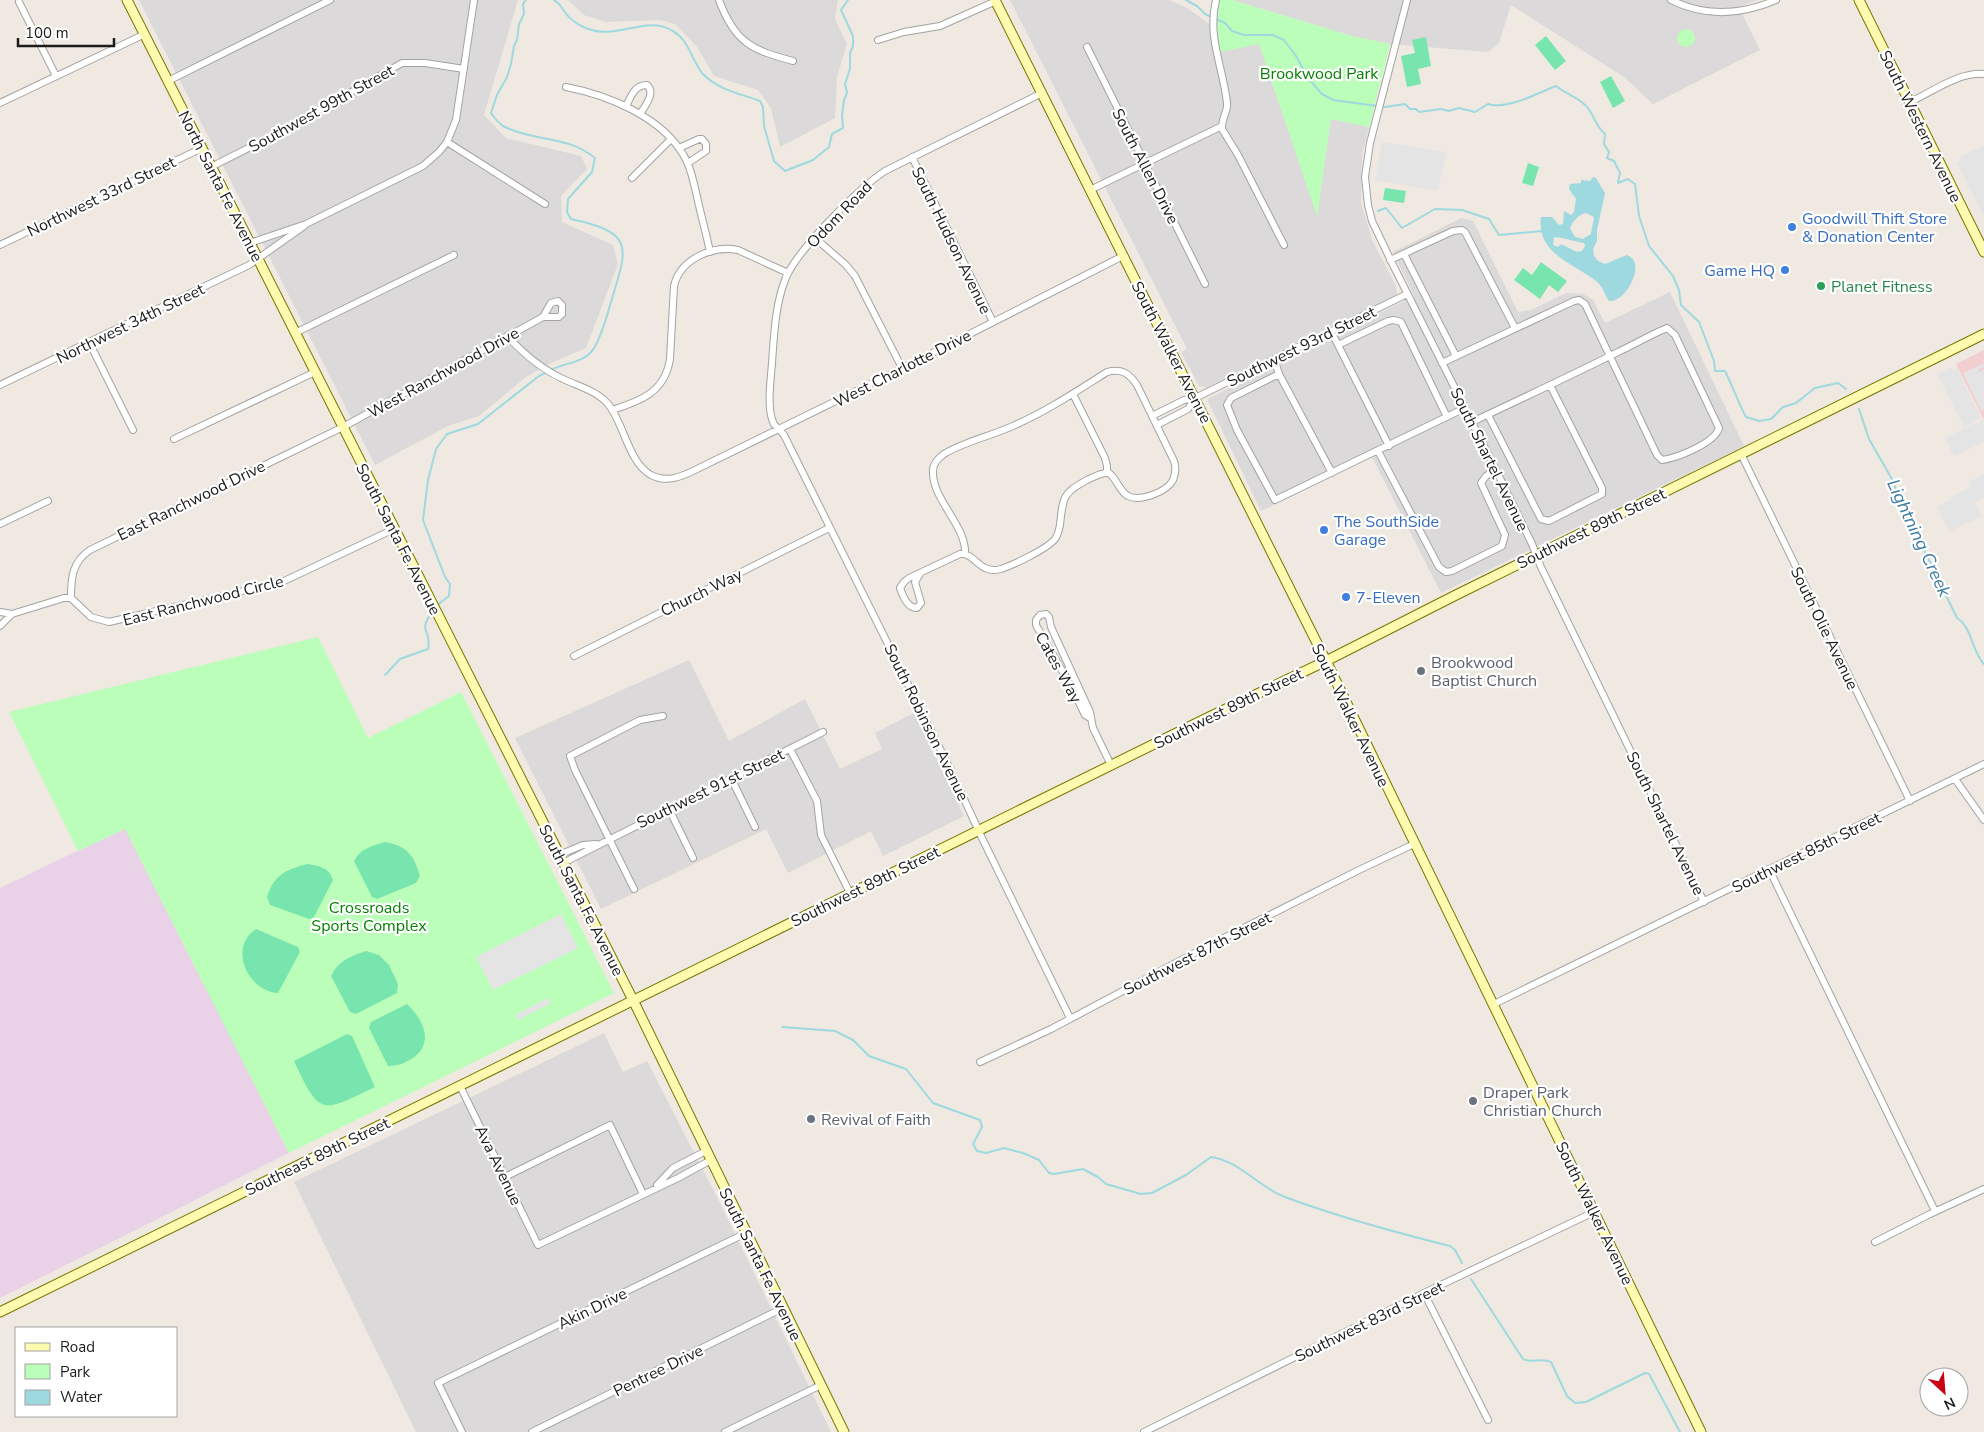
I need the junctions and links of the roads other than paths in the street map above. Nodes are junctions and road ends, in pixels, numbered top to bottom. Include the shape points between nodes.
1 (128, 0) edge
2 (330, 0) edge
3 (474, 0) edge
4 (720, 0) edge
5 (995, 0) edge
6 (1216, 0) edge
7 (1406, 0) edge
8 (1671, 0) edge
9 (1776, 0) edge
10 (1859, 0) edge
11 (19, 2) dead end
12 (145, 34) junction
13 (878, 40) dead end
14 (1087, 47) dead end
15 (793, 61) dead end
16 (464, 69) junction
17 (1984, 74) edge
18 (56, 76) junction
19 (168, 80) junction
20 (566, 87) dead end
21 (1042, 93) junction
22 (1910, 102) junction
23 (0, 103) edge
24 (626, 106) junction
25 (640, 114) junction
26 (1222, 126) junction
27 (671, 139) junction
28 (447, 142) junction
29 (202, 148) junction
30 (679, 148) junction
31 (912, 157) junction
32 (688, 163) junction
33 (1145, 163) junction
34 (211, 166) junction
35 (632, 178) dead end
36 (1090, 190) junction
37 (545, 204) dead end
38 (306, 224) junction
39 (815, 238) junction
40 (250, 243) junction
41 (0, 245) edge
42 (1284, 245) dead end
43 (710, 252) junction
44 (1984, 252) edge
45 (1404, 254) junction
46 (454, 255) dead end
47 (1124, 256) junction
48 (258, 259) junction
49 (1390, 260) junction
50 (788, 273) junction
51 (1205, 284) dead end
52 (1407, 294) junction
53 (543, 317) dead end
54 (993, 322) junction
55 (1516, 328) junction
56 (1331, 331) junction
57 (296, 333) junction
58 (1984, 334) edge
59 (508, 336) junction
60 (89, 342) junction
61 (1338, 345) junction
62 (1456, 356) junction
63 (1610, 356) junction
64 (1274, 359) junction
65 (1442, 363) junction
66 (902, 368) junction
67 (315, 372) junction
68 (1279, 374) junction
69 (0, 385) edge
70 (1550, 385) junction
71 (1073, 394) junction
72 (1195, 398) junction
73 (1465, 408) junction
74 (612, 410) junction
75 (1488, 415) junction
76 (1152, 416) junction
77 (1447, 417) junction
78 (1472, 422) junction
79 (1157, 425) junction
80 (343, 427) junction
81 (779, 429) junction
82 (133, 430) dead end
83 (174, 439) dead end
84 (1389, 446) junction
85 (1378, 451) junction
86 (1741, 454) junction
87 (1496, 470) junction
88 (1107, 472) junction
89 (1332, 473) junction
90 (48, 502) dead end
91 (0, 524) edge
92 (829, 528) junction
93 (394, 529) junction
94 (965, 554) junction
95 (1536, 555) junction
96 (920, 574) junction
97 (71, 598) junction
98 (0, 612) edge
99 (12, 614) junction
100 (0, 626) edge
101 (574, 656) dead end
102 (1326, 661) junction
103 (1076, 689) junction
104 (663, 716) dead end
105 (823, 732) dead end
106 (790, 749) junction
107 (1984, 764) edge
108 (1111, 765) junction
109 (731, 778) junction
110 (1955, 779) junction
111 (1910, 801) junction
112 (669, 809) junction
113 (1984, 820) edge
114 (755, 827) dead end
115 (979, 830) junction
116 (609, 839) junction
117 (1414, 844) junction
118 (693, 858) dead end
119 (561, 859) junction
120 (1769, 869) junction
121 (634, 890) dead end
122 (850, 893) junction
123 (1704, 902) junction
124 (633, 1000) junction
125 (1492, 1005) junction
126 (1070, 1018) junction
127 (980, 1062) dead end
128 (460, 1086) junction
129 (708, 1155) junction
130 (504, 1177) junction
131 (654, 1188) junction
132 (1984, 1189) edge
133 (643, 1194) junction
134 (1935, 1211) junction
135 (1594, 1212) junction
136 (746, 1232) junction
137 (1875, 1242) dead end
138 (1424, 1293) junction
139 (783, 1308) junction
140 (0, 1312) edge
141 (821, 1385) junction
142 (1488, 1420) dead end
143 (462, 1432) edge
144 (532, 1432) edge
145 (725, 1432) edge
146 (844, 1432) edge
147 (1144, 1432) edge
148 (1701, 1432) edge

1 - 12 main road, North Santa Fe Avenue
2 - 19 street
3 - 16 street
4 - 15 street via 730,25 750,45 767,54
5 - 13 street via 940,26
5 - 21 main road, South Walker Avenue
6 - 26 street via 1212,32 1227,103
7 - 49 street, South Shartel Avenue via 1366,161 1366,190 1372,221
8 - 9 street via 1697,10 1720,13 1747,10
10 - 22 main road, South Western Avenue
11 - 18 street
12 - 18 street
12 - 19 main road, North Santa Fe Avenue
14 - 33 street, South Allen Drive
16 - 28 street via 458,112
16 - 34 street, Southwest 99th Street via 402,63 288,128
17 - 22 street via 1958,78
18 - 23 street
19 - 29 main road, North Santa Fe Avenue
20 - 24 street via 591,92
21 - 31 street, Odom Road
21 - 36 main road, South Walker Avenue
22 - 44 main road, South Western Avenue
24 - 25 street
24 - 25 street via 636,88 647,85 651,94
25 - 27 street
26 - 33 street
26 - 42 street
27 - 30 street
27 - 35 street
28 - 37 street
28 - 38 street via 422,166
29 - 34 main road, North Santa Fe Avenue
29 - 41 street, Northwest 33rd Street
30 - 32 street
30 - 32 street via 699,139 706,144 706,151
31 - 39 street, Odom Road via 868,183
31 - 54 street, South Hudson Avenue
32 - 43 street
33 - 36 street
33 - 51 street, South Allen Drive
34 - 40 main road, North Santa Fe Avenue
36 - 47 main road, South Walker Avenue
38 - 40 street
38 - 48 street, Northwest 34th Street
39 - 50 street, Odom Road
39 - 66 street via 855,276
40 - 48 main road, North Santa Fe Avenue
43 - 50 street via 738,250
43 - 74 street via 686,266 675,280 670,359 663,381 644,398
45 - 49 street
45 - 55 street via 1453,231 1462,230
45 - 62 street
46 - 57 street
47 - 54 street, West Charlotte Drive
47 - 72 main road, South Walker Avenue
48 - 57 main road, North Santa Fe Avenue
48 - 60 street, Northwest 34th Street
49 - 52 street, South Shartel Avenue
50 - 81 street, Odom Road via 775,324 771,378 772,414
52 - 56 street, Southwest 93rd Street
52 - 65 street, South Shartel Avenue
53 - 59 street, West Ranchwood Drive
54 - 66 street, West Charlotte Drive
55 - 62 street
55 - 63 street via 1579,300 1585,304
56 - 61 street
56 - 64 street, Southwest 93rd Street
57 - 67 main road, North Santa Fe Avenue
58 - 86 main road, Southwest 89th Street
59 - 74 street via 543,367 605,400
59 - 80 street, West Ranchwood Drive
60 - 69 street, Northwest 34th Street
60 - 82 street
61 - 77 street via 1388,321 1400,322
61 - 84 street
62 - 65 street
63 - 63 street via 1669,329 1675,335 1719,428 1718,434 1676,457 1662,460
63 - 70 street
64 - 68 street
64 - 72 street, Southwest 93rd Street
65 - 73 street, South Shartel Avenue
66 - 81 street, West Charlotte Drive
67 - 80 main road, South Santa Fe Avenue
67 - 83 street
68 - 89 street
68 - 89 street via 1231,398 1227,407 1237,430 1275,500
70 - 75 street
70 - 75 street via 1602,488 1602,494 1549,521 1541,519
71 - 76 street via 1108,372 1118,370 1134,380
71 - 88 street via 1105,458
71 - 94 street via 1015,425 938,458 932,472 934,482 964,542
72 - 76 street, Southwest 93rd Street
72 - 79 street, Southwest 93rd Street via 1188,409
72 - 102 main road, South Walker Avenue
73 - 77 street
73 - 78 street, South Shartel Avenue
74 - 81 street, West Charlotte Drive via 633,453 648,472 658,478 679,477
75 - 78 street
76 - 79 street
77 - 84 street
78 - 87 street, South Shartel Avenue
79 - 88 street via 1176,468 1172,482 1164,489 1139,498 1127,495
80 - 93 main road, South Santa Fe Avenue
80 - 97 street, East Ranchwood Drive via 90,550 75,565
81 - 92 street, South Robinson Avenue
84 - 85 street
85 - 87 street via 1439,567 1446,572 1502,546 1506,535 1481,483
85 - 89 street
86 - 95 main road, Southwest 89th Street
86 - 111 street, South Olie Avenue
87 - 95 street, South Shartel Avenue
88 - 94 street via 1065,494 1058,532 1049,544 995,570 982,567
90 - 91 street
92 - 101 street, Church Way
92 - 115 street, South Robinson Avenue
93 - 97 street, East Ranchwood Circle via 282,582 123,620 97,620
93 - 119 main road, South Santa Fe Avenue
94 - 96 street
95 - 102 main road, Southwest 89th Street
95 - 123 street, South Shartel Avenue
96 - 96 street via 904,582 900,588 908,604 914,608 921,603 915,582
97 - 99 street
98 - 99 street
99 - 100 street
102 - 108 main road, Southwest 89th Street
102 - 117 main road, South Walker Avenue
103 - 103 street, Cates Way via 1049,617 1040,615 1036,625
103 - 108 street, Cates Way via 1090,712
104 - 116 street via 640,720 570,756
105 - 106 street, Southwest 91st Street
106 - 109 street, Southwest 91st Street
106 - 122 street via 817,802 821,834
107 - 110 street, Southwest 85th Street
108 - 115 main road, Southwest 89th Street
109 - 112 street, Southwest 91st Street
109 - 114 street
110 - 111 street, Southwest 85th Street
110 - 113 street
111 - 120 street, Southwest 85th Street
112 - 116 street, Southwest 91st Street
112 - 118 street
115 - 122 main road, Southwest 89th Street
115 - 126 street, South Robinson Avenue
116 - 119 street, Southwest 91st Street via 583,845
116 - 121 street
117 - 125 main road, South Walker Avenue
117 - 126 street, Southwest 87th Street
119 - 124 main road, South Santa Fe Avenue
120 - 123 street, Southwest 85th Street
120 - 134 street
122 - 124 main road, Southwest 89th Street
123 - 125 street, Southwest 85th Street
124 - 128 main road, Southeast 89th Street
124 - 129 main road, South Santa Fe Avenue
125 - 135 main road, South Walker Avenue
126 - 127 street, Southwest 87th Street
128 - 130 street, Ava Avenue
128 - 140 main road, Southeast 89th Street
129 - 131 street
129 - 131 street via 674,1168
129 - 136 main road, South Santa Fe Avenue
130 - 133 street, Ava Avenue via 538,1245
130 - 133 street via 610,1125
131 - 133 street
132 - 134 street
134 - 137 street
135 - 138 street, Southwest 83rd Street
135 - 148 main road, South Walker Avenue
136 - 139 main road, South Santa Fe Avenue
136 - 143 street, Akin Drive via 438,1383
138 - 142 street
138 - 147 street, Southwest 83rd Street
139 - 141 main road, South Santa Fe Avenue
139 - 144 street, Pentree Drive
141 - 145 street
141 - 146 main road, South Santa Fe Avenue

